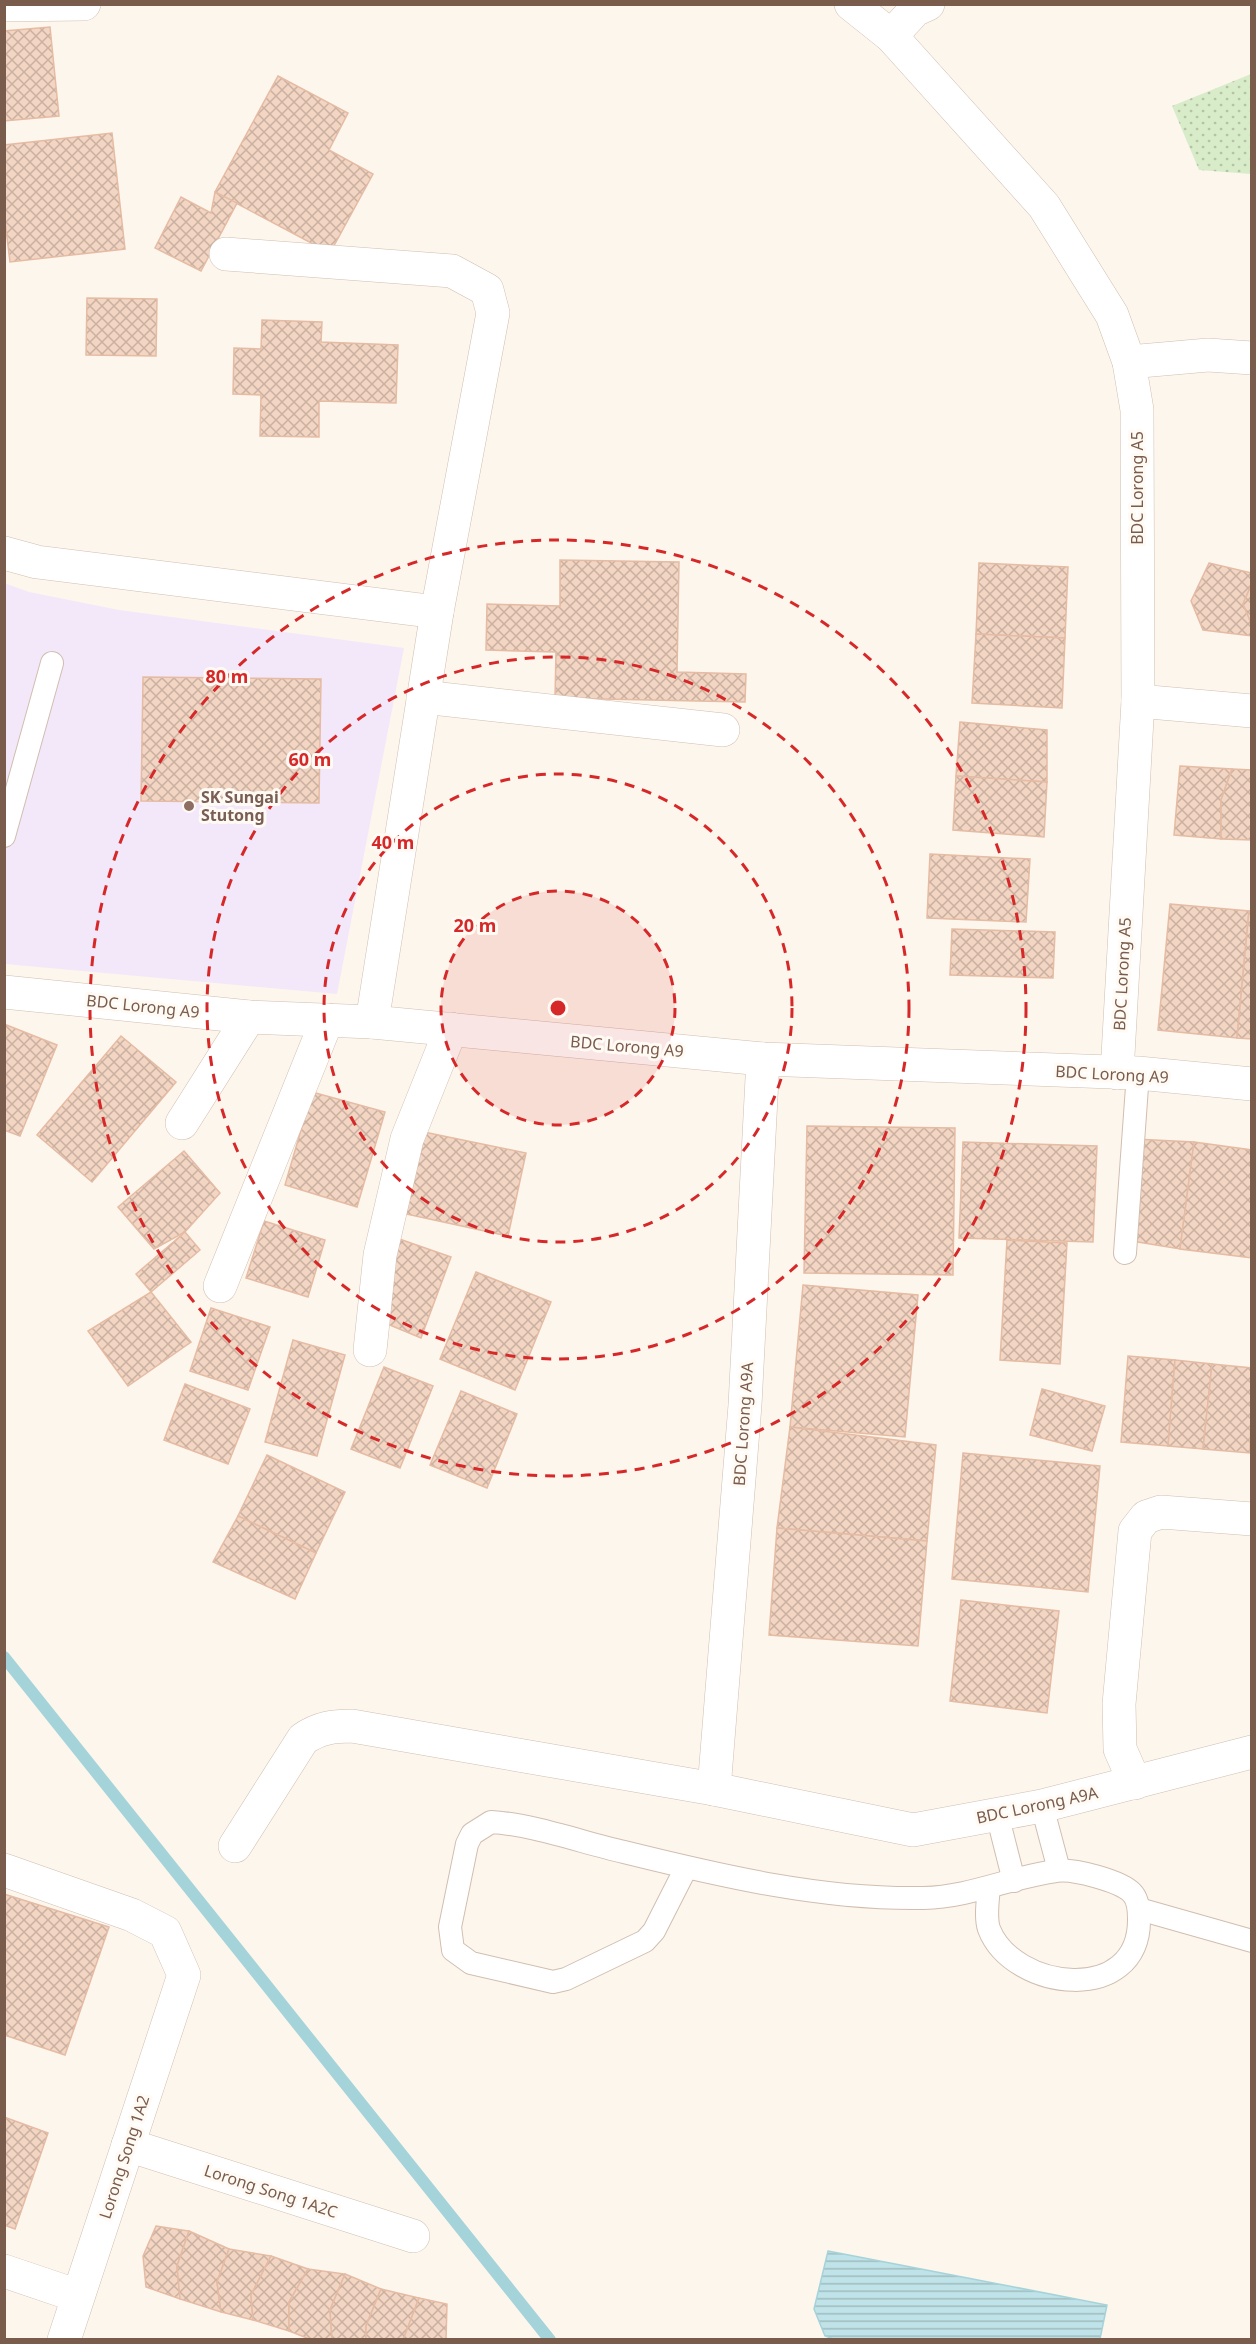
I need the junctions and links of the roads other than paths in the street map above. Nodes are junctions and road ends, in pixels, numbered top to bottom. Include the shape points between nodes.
1 (84, 4) edge
2 (851, 4) edge
3 (928, 4) edge
4 (4, 5) edge
5 (891, 36) junction
6 (226, 254) dead end
7 (1251, 358) edge
8 (1129, 362) junction
9 (4, 553) edge
10 (437, 612) junction
11 (52, 663) dead end
12 (423, 697) junction
13 (1138, 701) junction
14 (1251, 711) edge
15 (723, 730) dead end
16 (5, 829) edge
17 (4, 992) edge
18 (249, 1017) junction
19 (327, 1020) junction
20 (372, 1022) junction
21 (451, 1029) junction
22 (763, 1059) junction
23 (1127, 1073) junction
24 (1251, 1084) edge
25 (182, 1122) dead end
26 (1125, 1253) dead end
27 (220, 1286) dead end
28 (370, 1350) dead end
29 (1251, 1519) edge
30 (1251, 1752) edge
31 (1134, 1783) junction
32 (714, 1789) junction
33 (1042, 1806) junction
34 (997, 1814) junction
35 (235, 1846) dead end
36 (686, 1868) junction
37 (4, 1870) edge
38 (1059, 1870) junction
39 (1014, 1881) junction
40 (989, 1887) junction
41 (1139, 1909) junction
42 (1251, 1941) edge
43 (128, 2145) junction
44 (413, 2236) dead end
45 (4, 2271) edge
46 (78, 2296) junction
47 (64, 2340) edge

1 - 4 street
2 - 5 street, BDC Lorong A5
3 - 5 street via 915,10
5 - 8 street, BDC Lorong A5 via 1044,206 1112,315
6 - 10 street via 452,271 487,290 493,313
7 - 8 street via 1208,355
8 - 13 street, BDC Lorong A5 via 1137,410
9 - 10 street via 37,562
10 - 12 street
11 - 16 lane
12 - 15 street
12 - 20 street
13 - 14 street
13 - 23 street, BDC Lorong A5
17 - 18 street, BDC Lorong A9
18 - 19 street, BDC Lorong A9
18 - 25 street
19 - 20 street, BDC Lorong A9
19 - 27 street
20 - 21 street, BDC Lorong A9
21 - 22 street, BDC Lorong A9
21 - 28 street via 407,1139 380,1256
22 - 23 street, BDC Lorong A9
22 - 32 street, BDC Lorong A9A via 745,1405
23 - 24 street, BDC Lorong A9
23 - 26 lane
29 - 31 street via 1161,1512 1146,1517 1135,1531 1119,1704 1120,1749
30 - 31 street, BDC Lorong A9A
31 - 33 street, BDC Lorong A9A
32 - 34 street, BDC Lorong A9A via 913,1830
32 - 35 street, BDC Lorong A9A via 352,1726 333,1726 316,1730 303,1739
33 - 34 street, BDC Lorong A9A
33 - 38 lane
34 - 39 lane
36 - 36 lane via 645,1941 566,1979 553,1982 471,1963 453,1950 450,1927 467,1844 472,1834 491,1822
36 - 40 lane via 748,1881 885,1899 948,1898
37 - 43 street, Lorong Song 1A2 via 132,1915 165,1932 184,1975
38 - 39 lane
38 - 41 lane via 1113,1881 1132,1893
39 - 40 lane
40 - 41 lane via 989,1928 1001,1949 1016,1963 1038,1973 1081,1981 1099,1979 1112,1972 1131,1954
41 - 42 lane
43 - 44 street, Lorong Song 1A2C
43 - 46 street, Lorong Song 1A2
45 - 46 street
46 - 47 street, Lorong Song 1A2

